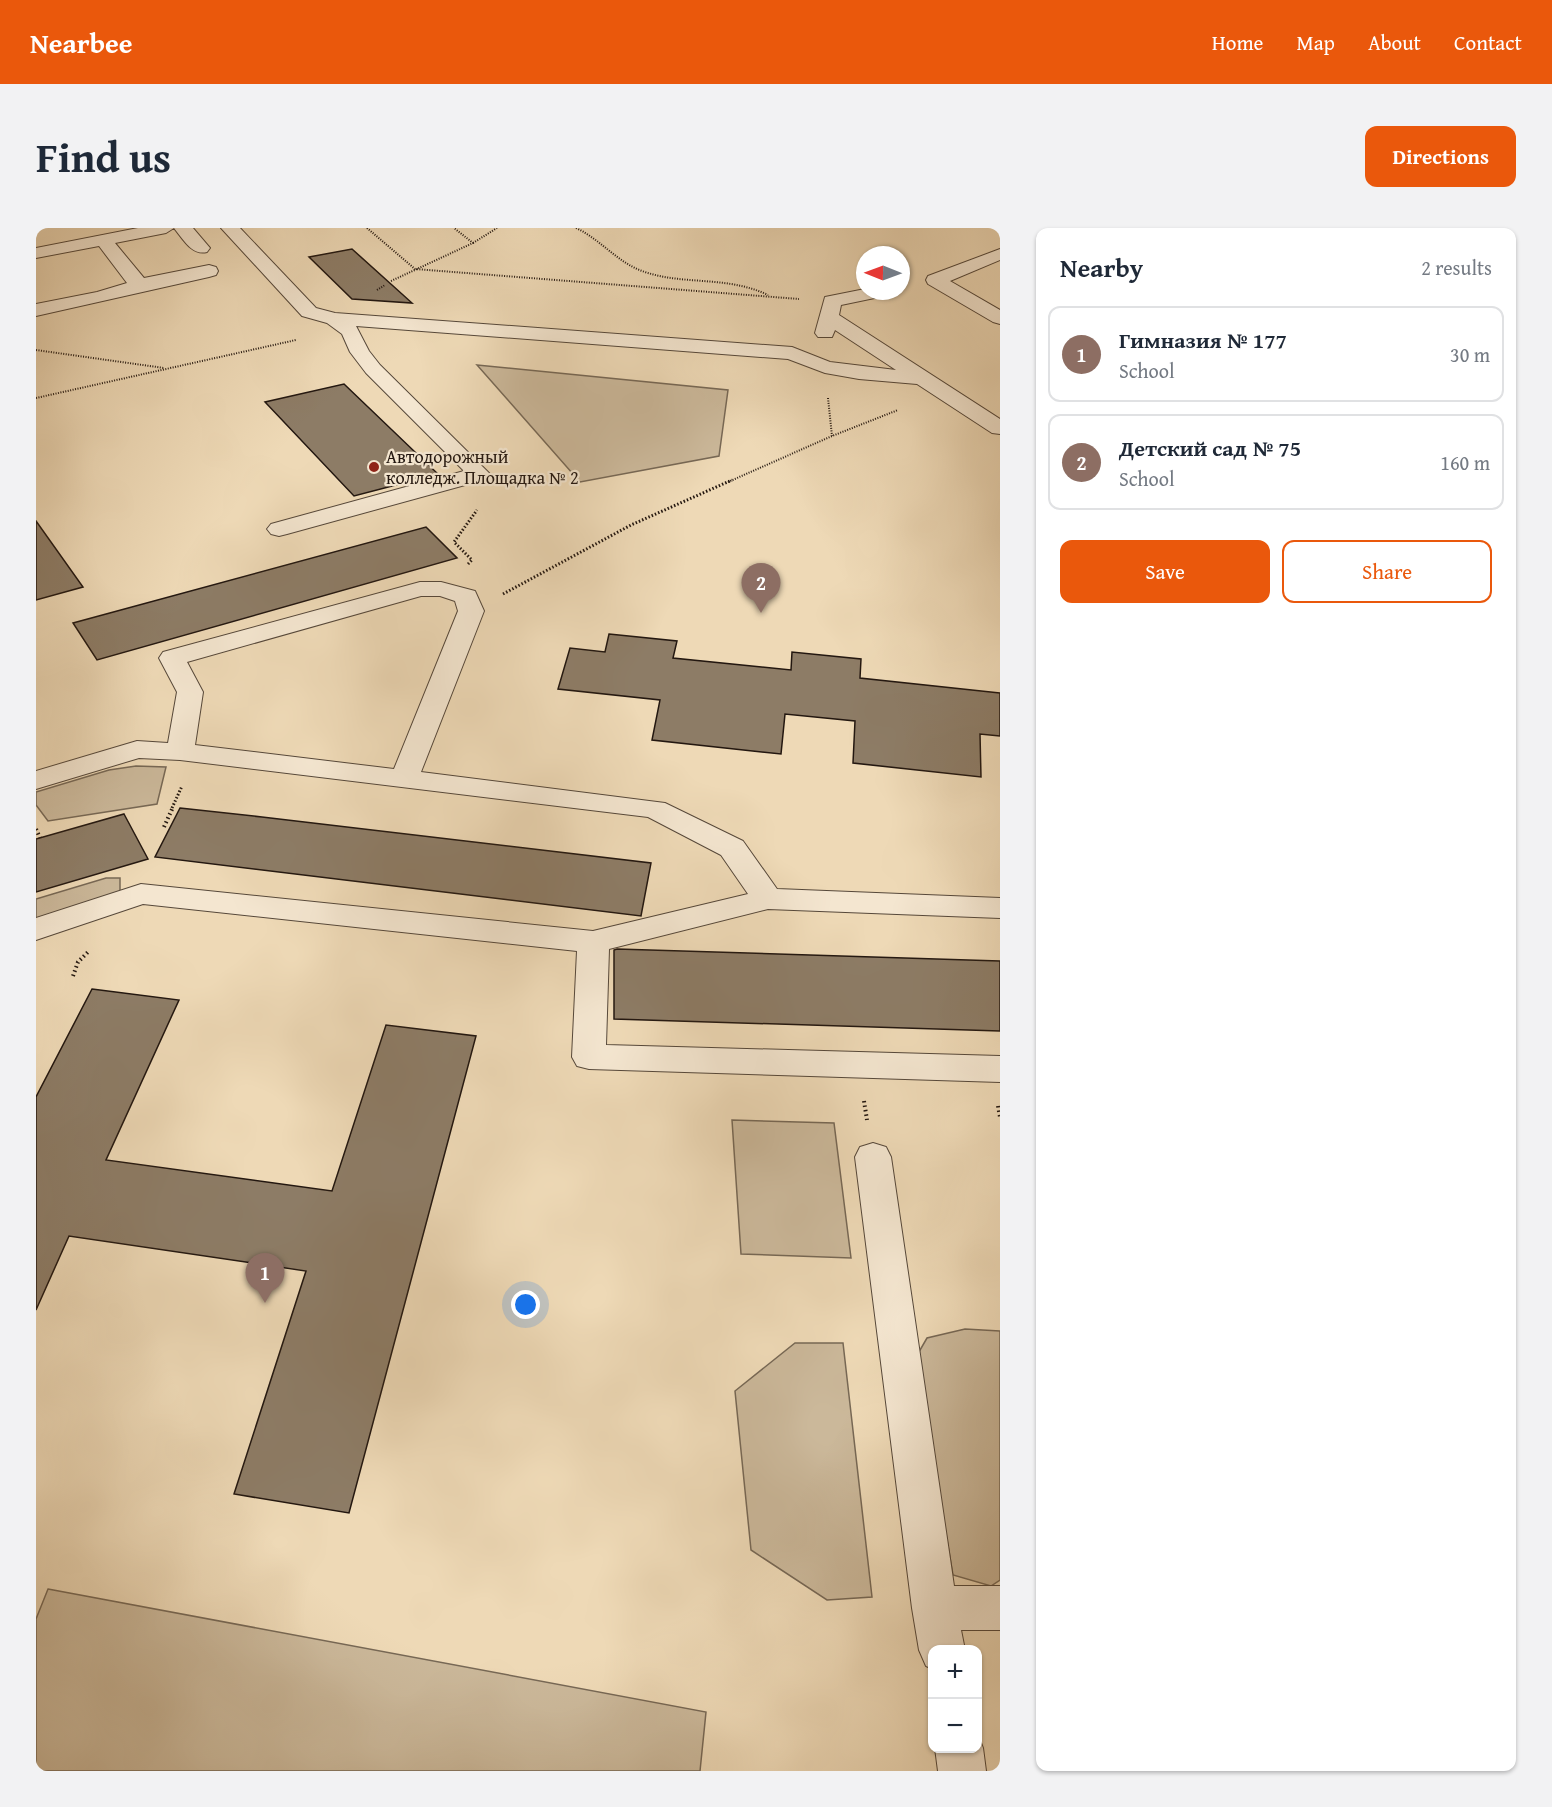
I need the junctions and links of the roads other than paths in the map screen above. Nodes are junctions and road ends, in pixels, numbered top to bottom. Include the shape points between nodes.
1 (166, 228) edge
2 (183, 228) edge
3 (230, 228) edge
4 (104, 241) junction
5 (201, 248) dead end
6 (36, 252) edge
7 (1000, 254) edge
8 (209, 271) dead end
9 (935, 280) junction
10 (139, 285) junction
11 (912, 285) dead end
12 (856, 300) edge
13 (830, 309) junction
14 (36, 310) edge
15 (1000, 318) edge
16 (340, 324) junction
17 (792, 354) junction
18 (923, 378) junction
19 (1000, 428) edge
20 (279, 529) dead end
21 (188, 753) junction
22 (404, 779) junction
23 (36, 780) edge
24 (768, 899) junction
25 (1000, 908) edge
26 (36, 929) edge
27 (593, 942) junction
28 (1000, 1069) edge
29 (873, 1157) road end
30 (1000, 1608) edge
31 (939, 1629) edge
32 (960, 1753) edge
33 (962, 1771) edge

1 - 4 lane
2 - 5 lane
3 - 16 lane via 309,312
4 - 6 lane
4 - 10 lane
7 - 9 lane
8 - 10 lane
9 - 11 lane
9 - 15 lane
10 - 14 lane
12 - 13 lane
13 - 17 lane via 824,335 811,347
13 - 18 lane
16 - 17 lane
16 - 20 lane via 373,369 479,474
17 - 18 lane via 825,367 859,374
18 - 19 lane
21 - 22 lane
21 - 22 lane via 190,692 172,658 420,589 441,589 466,596 471,611
21 - 23 lane via 137,749
22 - 24 lane via 655,809 732,848
24 - 25 lane
24 - 27 lane
26 - 27 lane via 141,894
27 - 28 lane via 589,1057
29 - 31 lane
30 - 31 lane
32 - 33 lane

